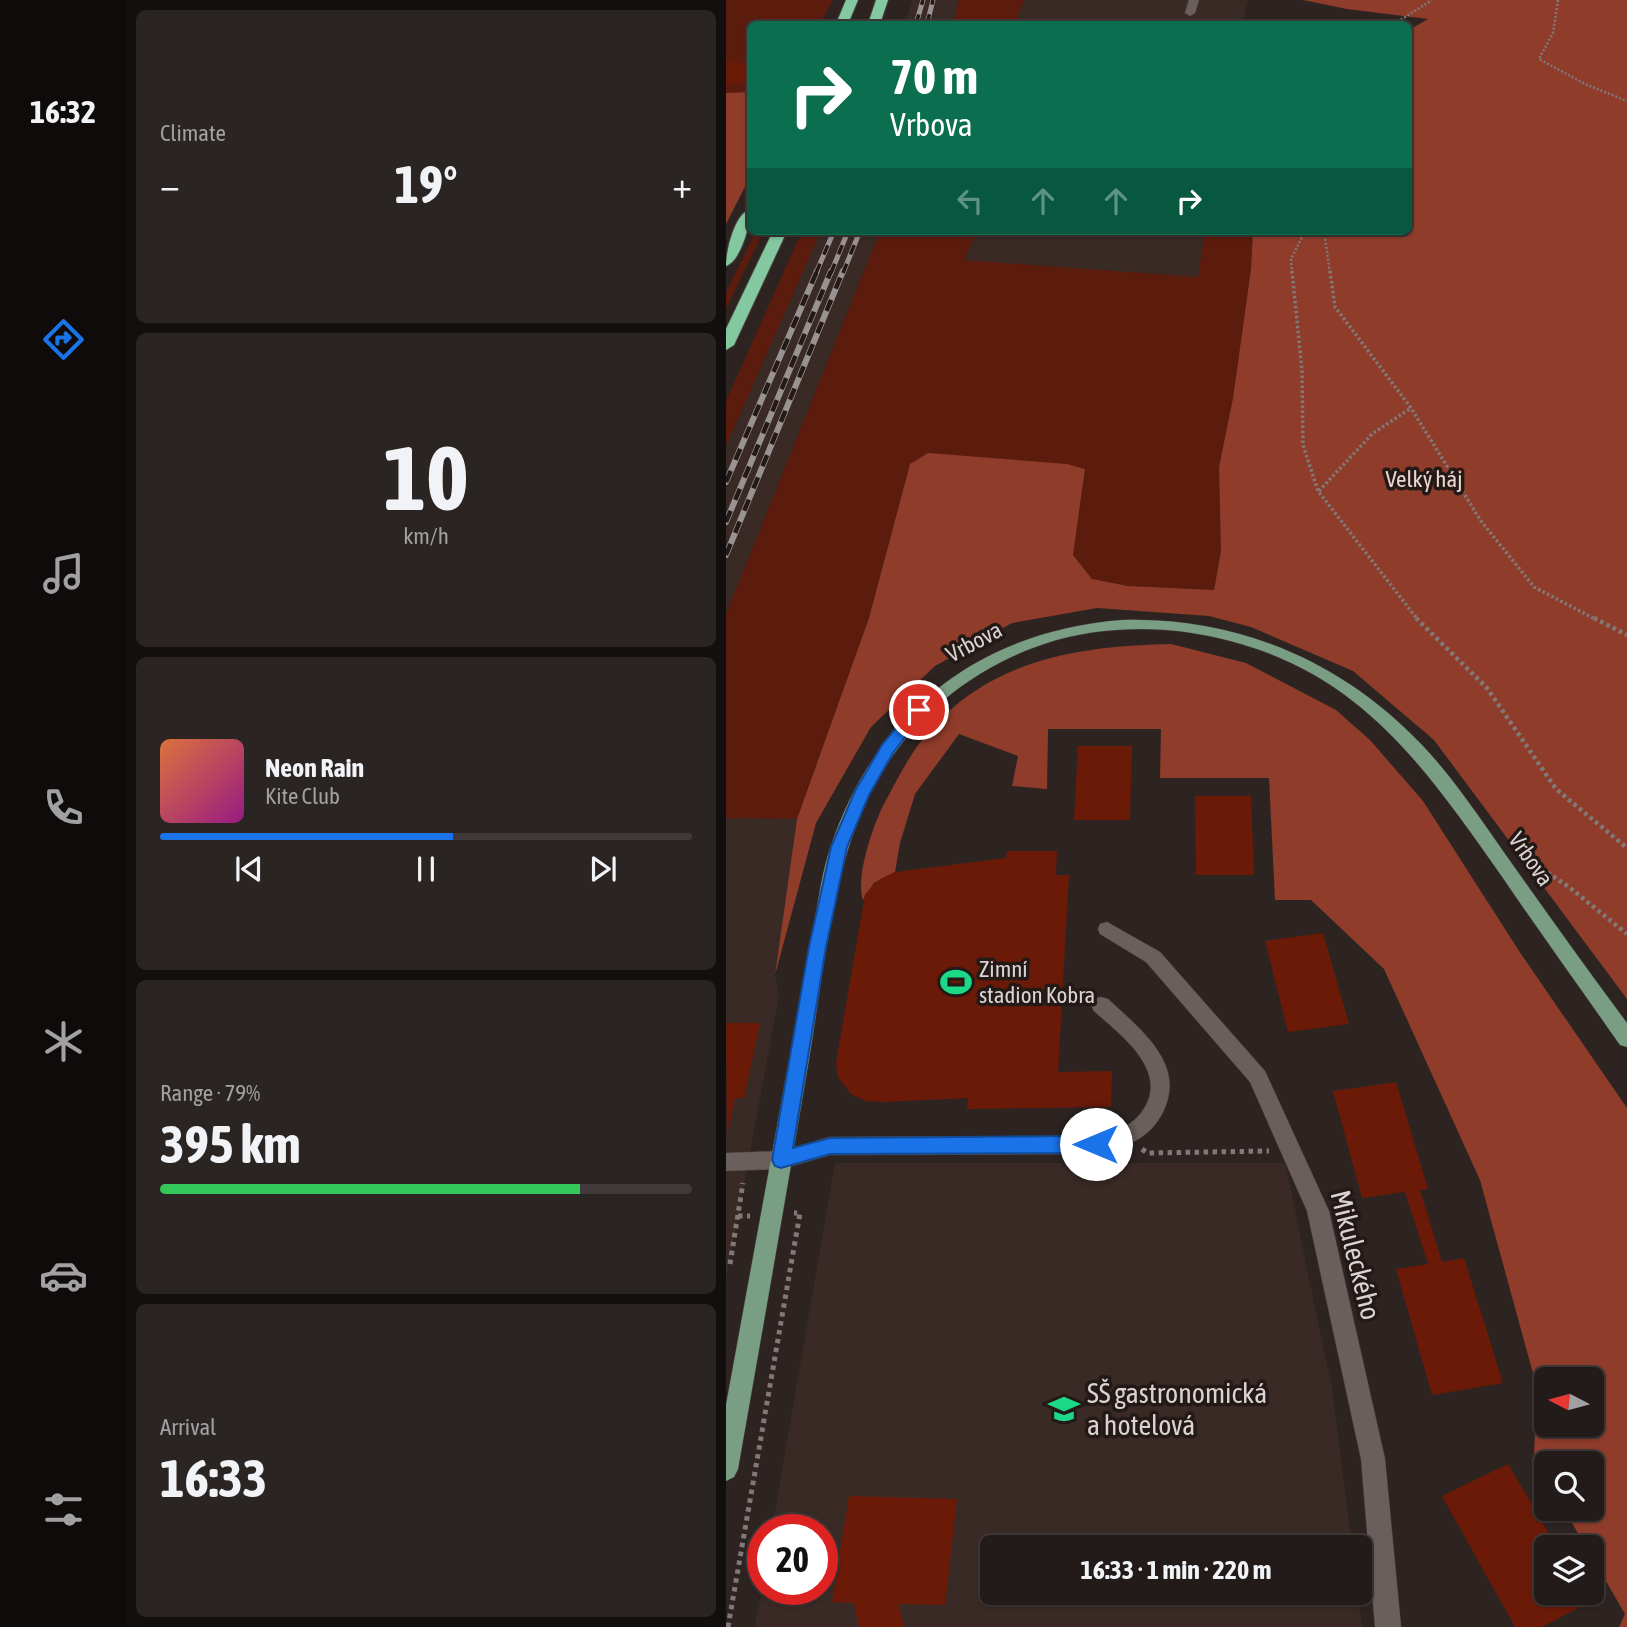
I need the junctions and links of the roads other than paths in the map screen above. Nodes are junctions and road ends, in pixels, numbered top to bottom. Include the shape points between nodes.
1 (852, 0) edge
2 (882, 0) edge
3 (1194, 0) edge
4 (1190, 13) dead end
5 (843, 21) edge
6 (875, 21) edge
7 (747, 219) edge
8 (778, 235) edge
9 (726, 261) edge
10 (726, 345) edge
11 (1107, 929) dead end
12 (1101, 1005) dead end
13 (1627, 1039) edge
14 (781, 1160) junction
15 (736, 1161) edge
16 (726, 1469) edge
17 (1389, 1627) edge

1 - 5 highway
2 - 6 highway
3 - 4 street
7 - 9 highway
8 - 10 highway
11 - 17 street, Mikuleckého via 1153,957 1258,1077 1318,1211 1374,1459
12 - 14 street via 1139,1041 1157,1067 1162,1090 1151,1117 1128,1138 1096,1144 830,1146
13 - 14 main road, Vrbova via 1442,779 1374,710 1298,659 1250,639 1200,628 1118,625 1041,639 1000,654 954,681 919,710 887,749 839,847
14 - 15 street
14 - 16 main road, Vrbova

